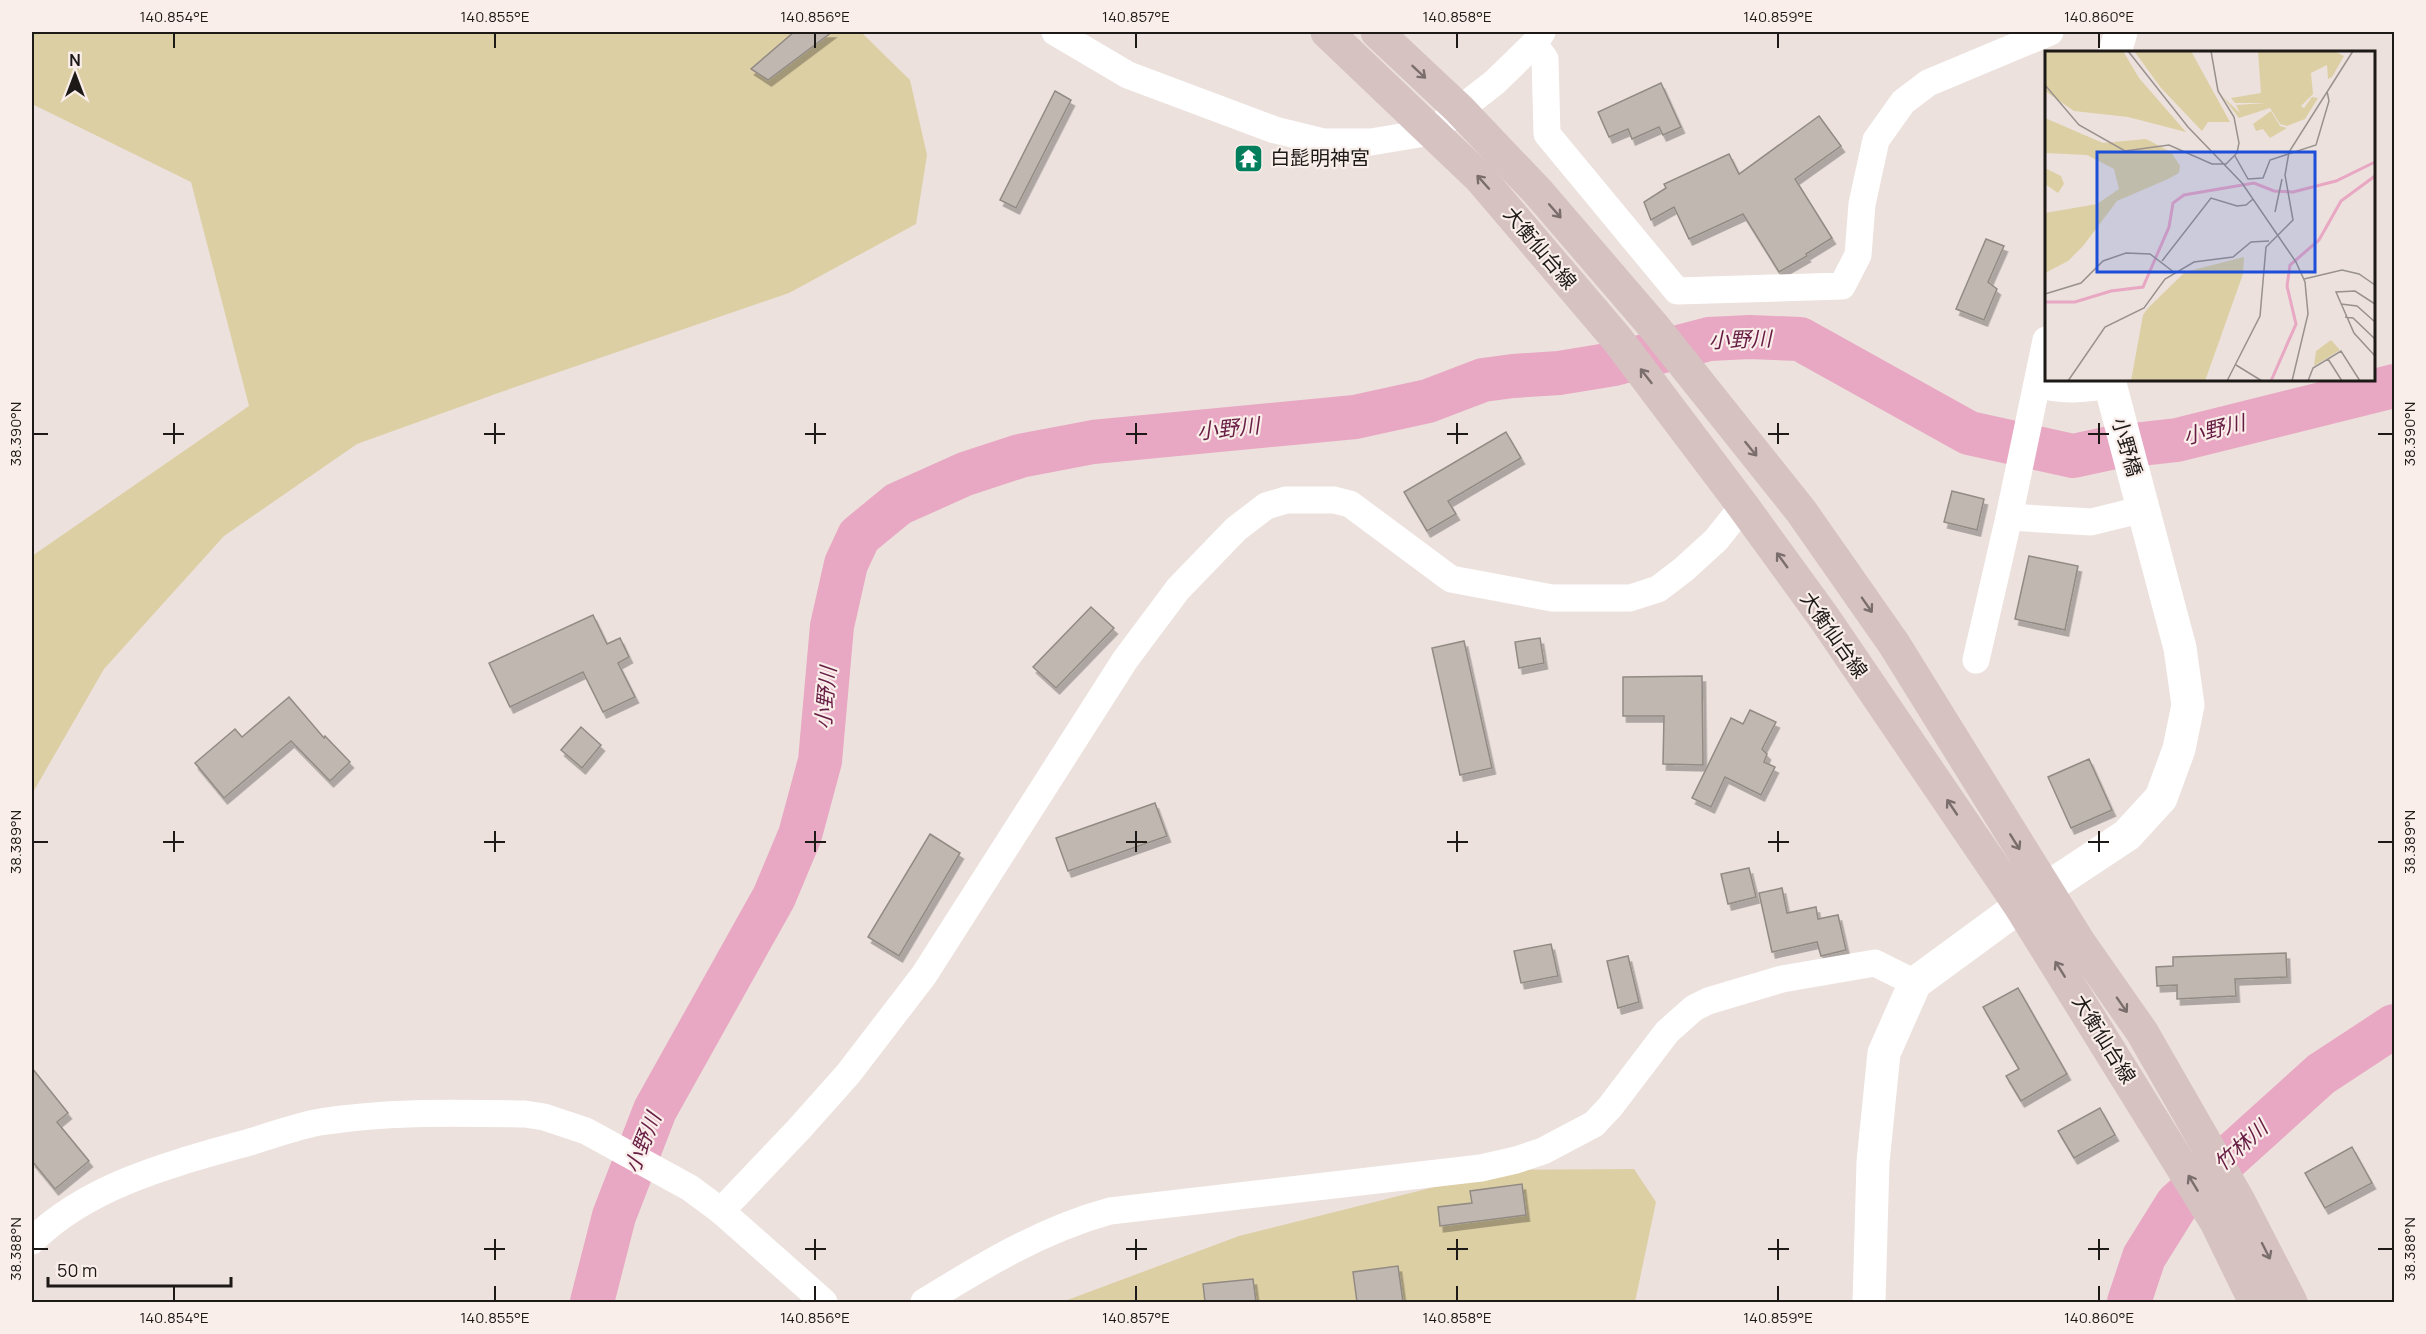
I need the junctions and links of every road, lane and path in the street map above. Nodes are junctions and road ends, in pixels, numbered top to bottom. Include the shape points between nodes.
1 (1055, 32) edge
2 (1327, 32) edge
3 (1377, 32) edge
4 (2050, 32) edge
5 (2121, 32) edge
6 (1538, 38) edge
7 (2115, 51) edge
8 (1459, 109) junction
9 (1431, 132) junction
10 (2045, 345) edge
11 (2111, 390) edge
12 (2034, 397) junction
13 (2142, 500) junction
14 (1743, 507) junction
15 (2011, 508) junction
16 (1976, 660) dead end
17 (2033, 898) junction
18 (1915, 983) junction
19 (721, 1210) junction
20 (2228, 1211) junction
21 (32, 1240) edge
22 (824, 1302) edge
23 (924, 1302) edge
24 (1869, 1302) edge
25 (2254, 1302) edge
26 (2291, 1302) edge

1 - 9 street via 1128,75 1275,130 1324,142 1371,142
2 - 9 main road, 大衡仙台線
3 -> 8 main road, 大衡仙台線
4 - 6 street via 1928,82 1902,102 1876,140 1862,204 1858,255 1842,285 1677,291 1547,134 1545,59
5 - 7 street
6 - 8 street via 1495,82
8 - 9 street
8 -> 17 main road, 大衡仙台線 via 1539,193 1655,328 1802,511 1894,644
14 -> 9 main road, 大衡仙台線 via 1617,339 1480,178
10 - 12 street
11 - 12 street via 2055,390
11 - 13 street, 小野橋
12 - 15 street
13 - 15 street via 2091,522
13 - 17 street, 小野橋 via 2180,648 2188,705 2179,749 2161,798 2127,836
17 -> 14 main road, 大衡仙台線
14 - 19 street via 1716,540 1658,589 1630,598 1552,598 1451,579 1350,504 1286,500 1266,506 1236,529 1178,589 1125,660 924,975 848,1074
15 - 16 street
17 - 18 street, 小野橋
17 - 20 main road, 大衡仙台線
18 - 23 street via 1875,963 1737,991 1694,1008 1667,1032 1593,1124 1543,1151 1481,1168 1110,1210 1051,1230
18 - 24 street via 1884,1053 1873,1162
19 - 21 street via 674,1178 562,1122 525,1114 409,1113 318,1122 189,1159 120,1184 65,1214
19 - 22 street
20 - 25 main road, 大衡仙台線
20 -> 26 main road, 大衡仙台線

